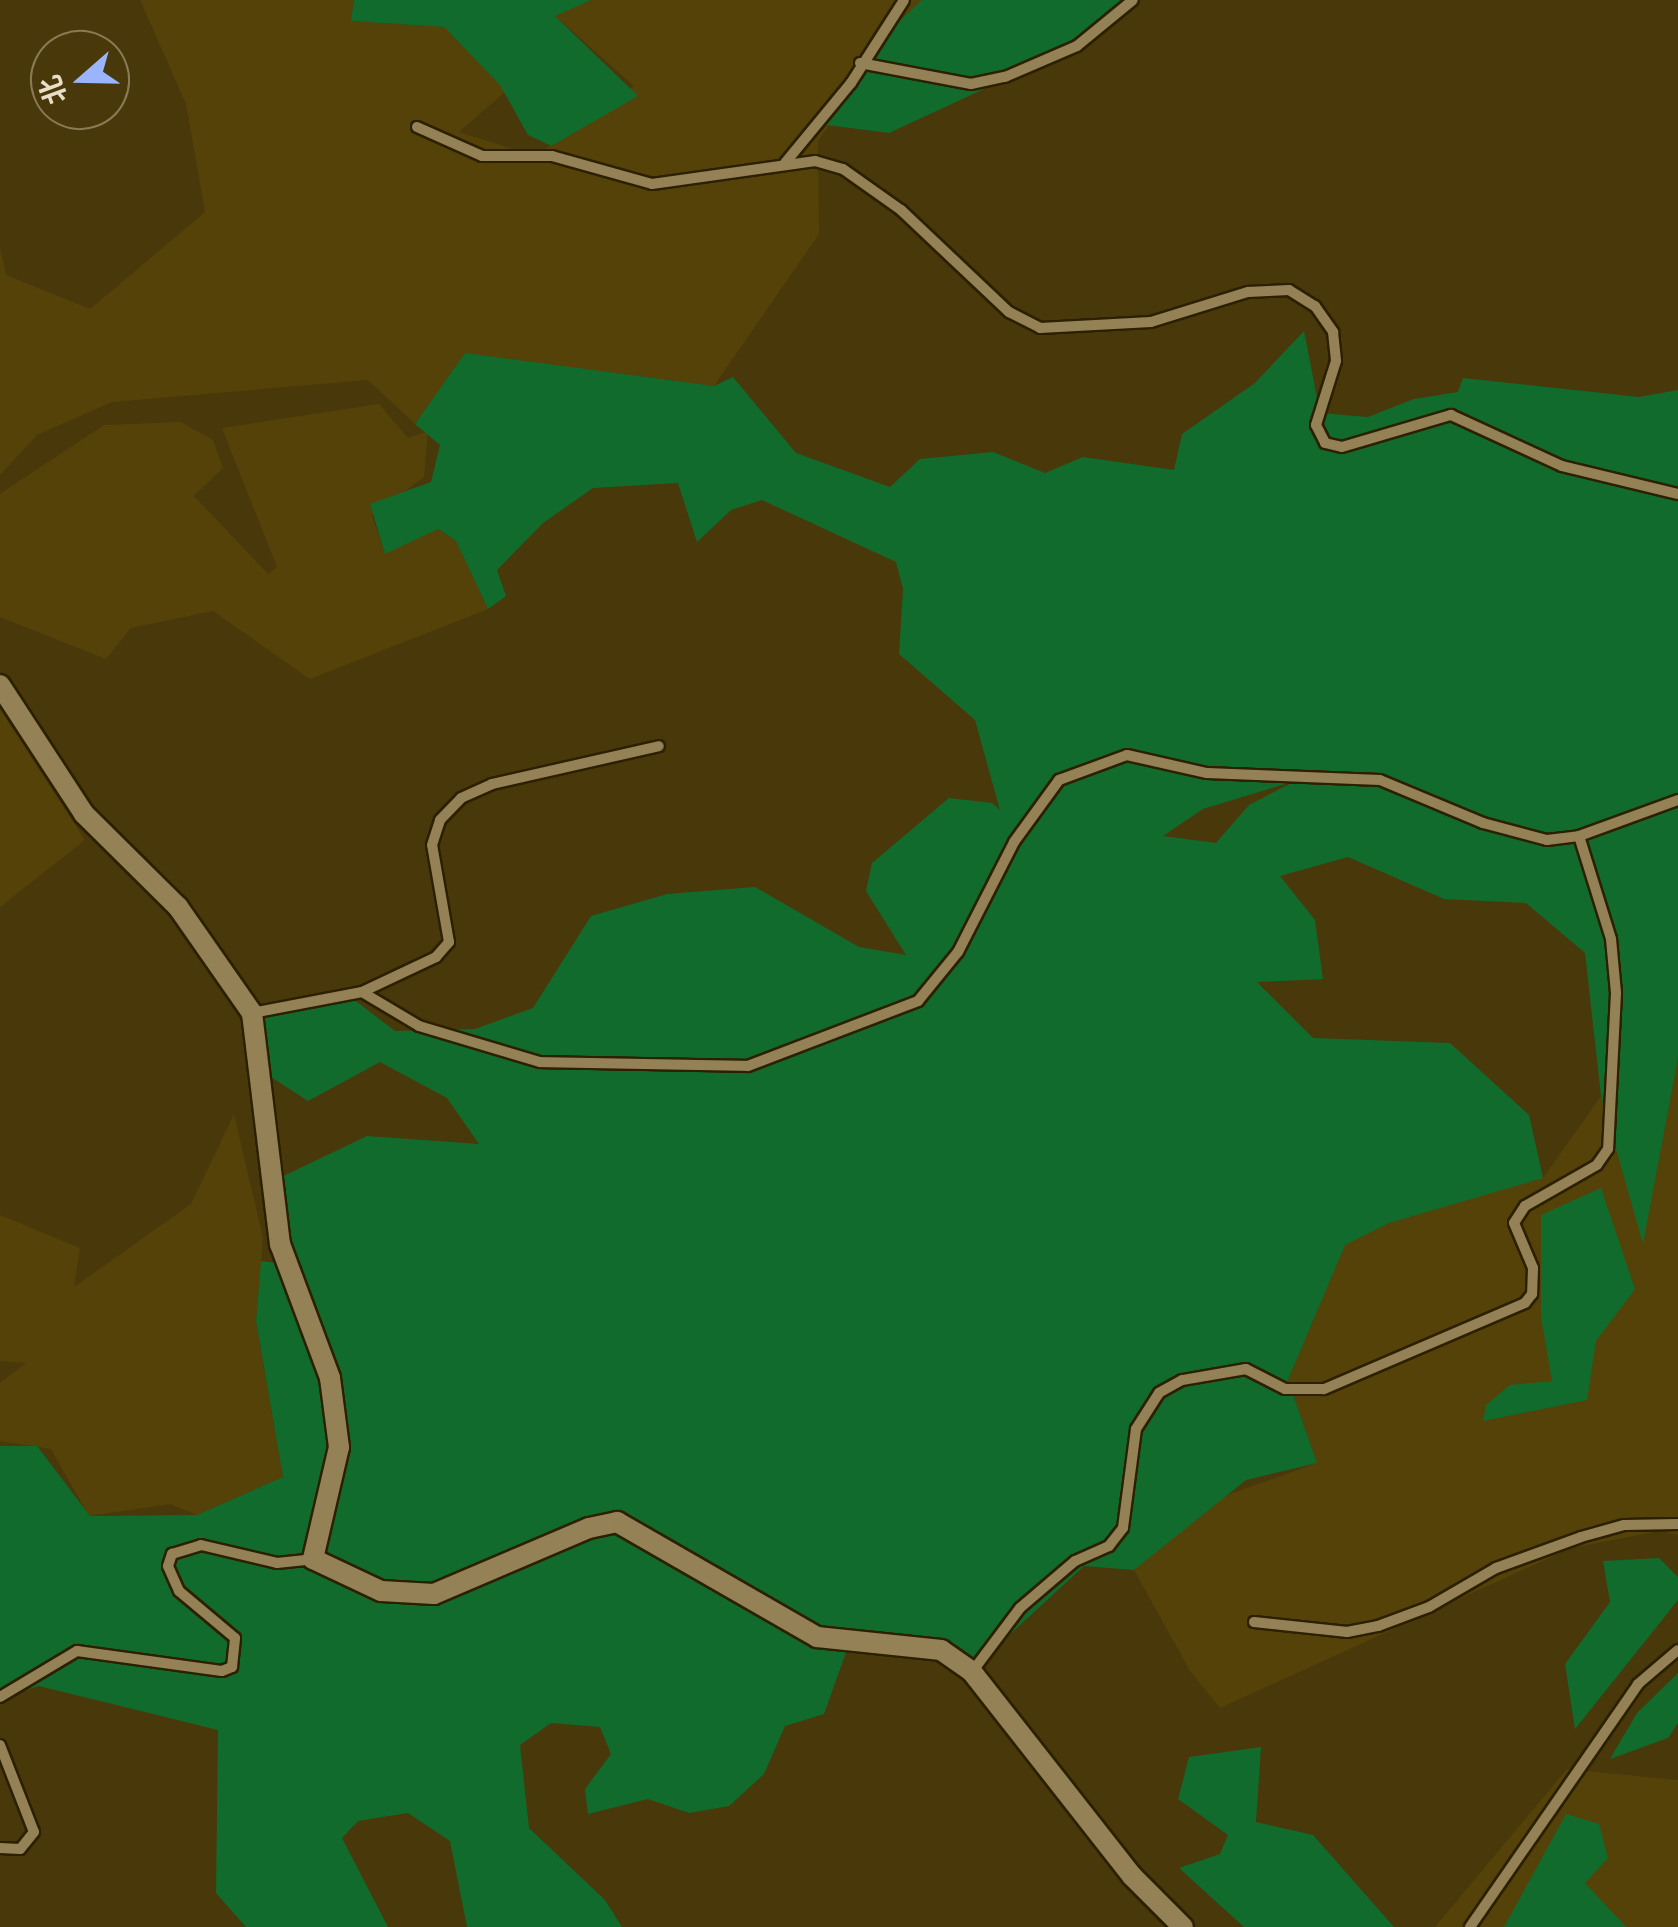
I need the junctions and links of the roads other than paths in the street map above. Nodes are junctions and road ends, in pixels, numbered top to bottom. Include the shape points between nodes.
1 (904, 0) edge
2 (1133, 0) edge
3 (860, 63) junction
4 (417, 127) dead end
5 (785, 163) junction
6 (1678, 494) edge
7 (0, 685) edge
8 (659, 746) dead end
9 (1678, 800) edge
10 (1579, 836) junction
11 (362, 992) junction
12 (252, 1014) junction
13 (1678, 1524) edge
14 (313, 1560) junction
15 (1254, 1622) dead end
16 (1678, 1650) edge
17 (972, 1672) junction
18 (0, 1697) edge
19 (0, 1745) edge
20 (0, 1848) edge
21 (1183, 1927) edge
22 (1470, 1927) edge

1 - 3 lane
2 - 3 lane via 1077,46 1005,78 971,84
3 - 5 lane
4 - 5 lane via 482,156 552,156 652,184
5 - 6 lane via 815,161 873,188 1010,312 1040,328 1151,322 1248,292 1290,290 1315,306 1333,332 1336,361 1316,425 1318,436 1332,446 1451,415 1562,466
7 - 12 street via 84,814 178,907
8 - 11 lane via 492,784 461,798 440,820 432,845 450,942 436,957
9 - 10 lane
10 - 11 lane via 1547,840 1483,823 1380,780 1207,773 1127,754 1059,780 1014,842 958,952 918,1001 852,1032 748,1066 540,1062 419,1026
10 - 17 lane via 1611,939 1616,993 1608,1149 1597,1166 1525,1206 1514,1223 1533,1268 1532,1294 1324,1389 1285,1388 1246,1369 1182,1380 1159,1393 1136,1428 1123,1528 1109,1546 1075,1561 1020,1608
11 - 12 lane
12 - 14 street via 280,1244 330,1378 339,1446
13 - 15 lane via 1624,1525 1580,1537 1496,1568 1429,1607 1378,1626 1347,1632
14 - 17 street via 381,1591 434,1594 616,1522 818,1637 941,1650
14 - 18 lane via 277,1563 201,1544 172,1554 168,1566 179,1591 236,1638 232,1667 211,1671 77,1650
16 - 22 lane via 1638,1684
17 - 21 street via 1132,1876
19 - 20 lane via 34,1832 20,1849

